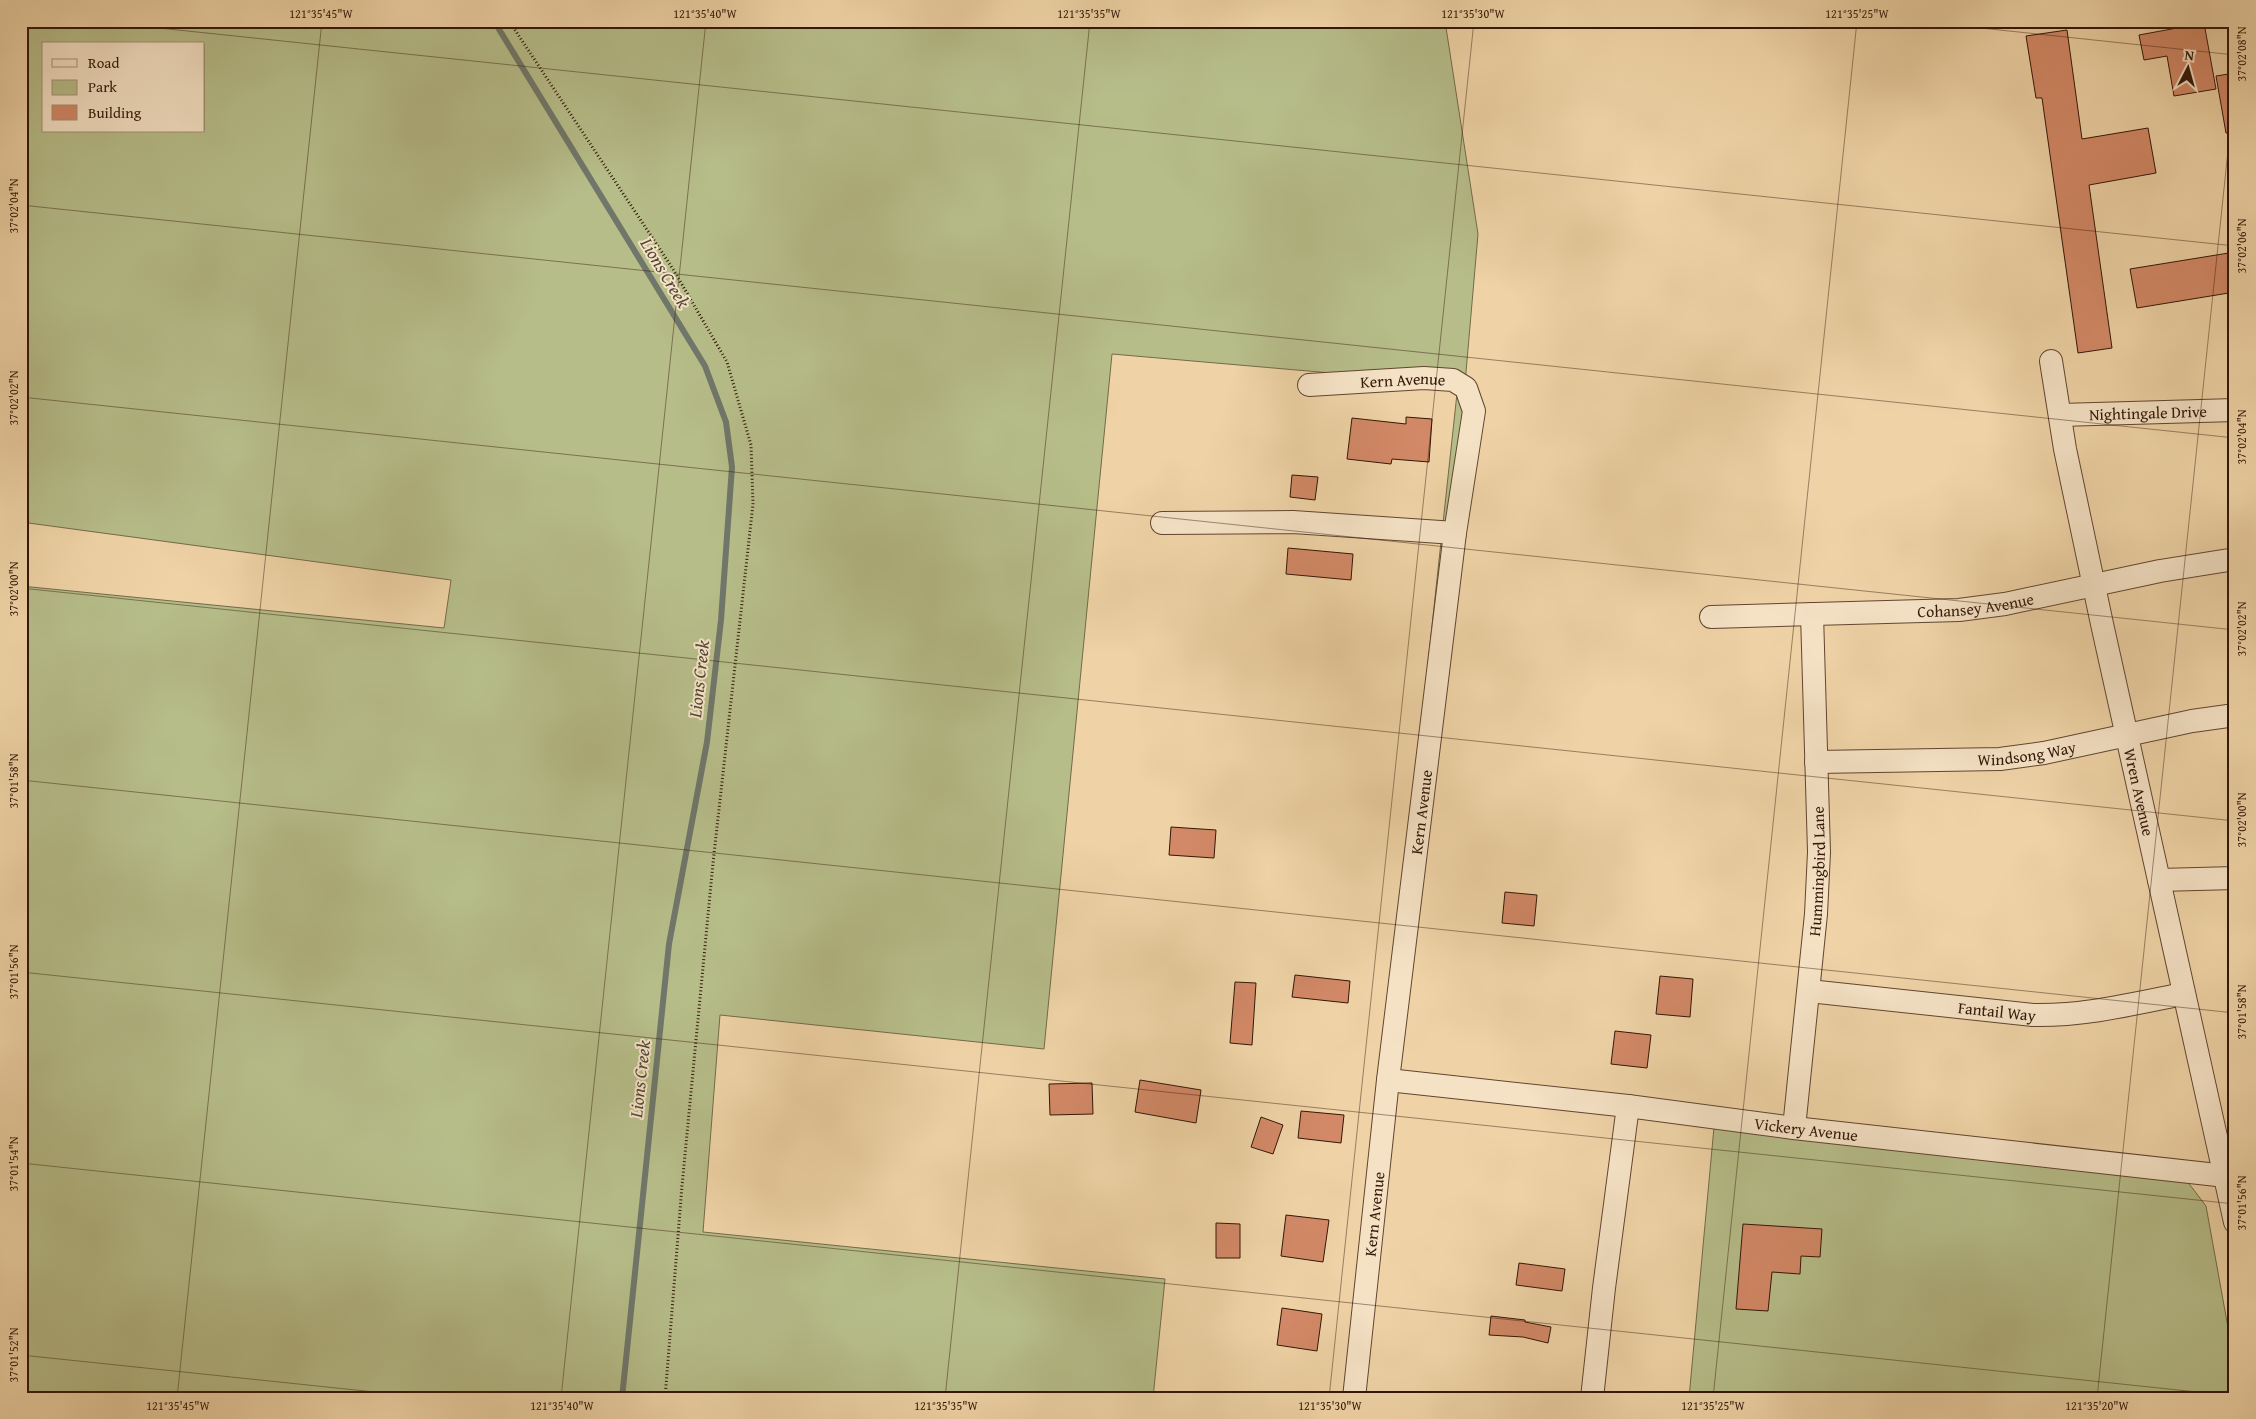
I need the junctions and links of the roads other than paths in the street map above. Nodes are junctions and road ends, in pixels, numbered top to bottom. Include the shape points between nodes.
1 (2051, 361) dead end
2 (1309, 385) dead end
3 (2235, 410) edge
4 (2060, 415) junction
5 (1162, 523) dead end
6 (1455, 533) junction
7 (2235, 559) edge
8 (2094, 585) junction
9 (1812, 614) junction
10 (1711, 617) dead end
11 (2235, 715) edge
12 (2127, 736) junction
13 (1816, 762) junction
14 (2235, 878) edge
15 (2159, 880) junction
16 (1808, 991) junction
17 (2183, 994) junction
18 (1388, 1080) junction
19 (1628, 1106) junction
20 (1794, 1128) junction
21 (2229, 1176) edge
22 (2235, 1222) edge
23 (1354, 1398) edge
24 (1592, 1398) edge

1 - 4 street, Wren Avenue
2 - 6 street, Kern Avenue via 1424,378 1454,380 1466,388 1474,411
3 - 4 street, Nightingale Drive
4 - 8 street, Wren Avenue
5 - 6 street via 1293,522
6 - 18 street, Kern Avenue
7 - 8 street, Cohansey Avenue
8 - 9 street, Cohansey Avenue via 1959,610
8 - 12 street, Wren Avenue
9 - 10 street, Cohansey Avenue
9 - 13 street, Hummingbird Lane
11 - 12 street, Windsong Way
12 - 13 street, Windsong Way via 2000,759
12 - 15 street, Wren Avenue
13 - 16 street, Hummingbird Lane via 1819,852
14 - 15 street
15 - 17 street, Wren Avenue
16 - 17 street, Fantail Way via 2058,1016
16 - 20 street, Hummingbird Lane
17 - 21 street, Wren Avenue
18 - 19 street, Vickery Avenue
18 - 23 street, Kern Avenue
19 - 20 street, Vickery Avenue
19 - 24 street
20 - 21 street, Vickery Avenue
21 - 22 street, Wren Avenue

